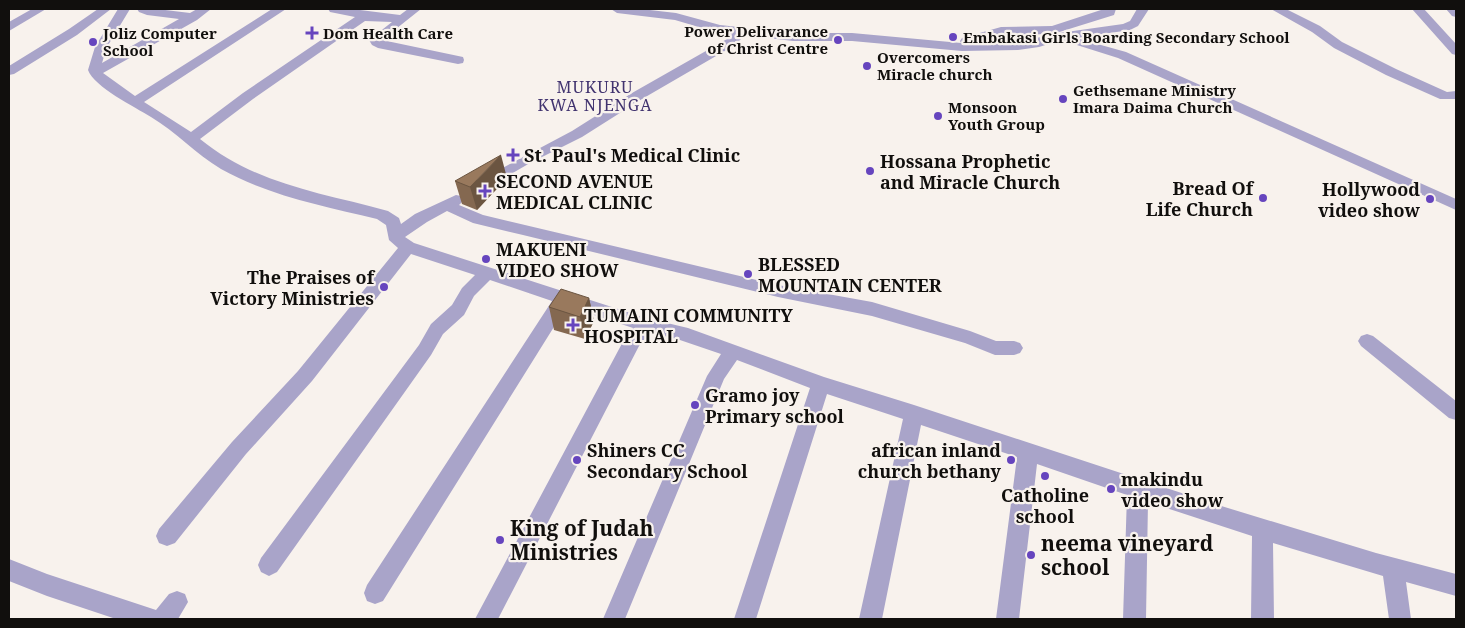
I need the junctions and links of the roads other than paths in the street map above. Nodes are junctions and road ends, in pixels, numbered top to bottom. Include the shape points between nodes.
1 (40, 9) edge
2 (105, 9) edge
3 (124, 9) edge
4 (143, 9) edge
5 (205, 9) edge
6 (280, 9) edge
7 (334, 9) edge
8 (415, 9) edge
9 (617, 9) edge
10 (1110, 9) edge
11 (1115, 9) edge
12 (1143, 9) edge
13 (1277, 9) edge
14 (1418, 9) edge
15 (1452, 9) edge
16 (1456, 13) edge
17 (192, 16) junction
18 (372, 16) junction
19 (403, 19) junction
20 (9, 27) edge
21 (1124, 27) junction
22 (742, 31) junction
23 (1059, 37) junction
24 (949, 46) junction
25 (1456, 51) edge
26 (458, 60) dead end
27 (9, 71) edge
28 (95, 73) junction
29 (1456, 95) edge
30 (134, 102) junction
31 (192, 138) junction
32 (446, 205) junction
33 (1456, 205) edge
34 (402, 242) junction
35 (488, 272) junction
36 (562, 297) junction
37 (646, 326) junction
38 (1367, 341) dead end
39 (1014, 348) dead end
40 (733, 352) junction
41 (821, 384) junction
42 (1456, 412) edge
43 (914, 413) junction
44 (1028, 453) junction
45 (1138, 490) junction
46 (1264, 528) junction
47 (167, 536) dead end
48 (269, 565) dead end
49 (9, 570) edge
50 (1397, 570) junction
51 (1456, 585) edge
52 (375, 593) dead end
53 (150, 619) edge
54 (486, 619) edge
55 (614, 619) edge
56 (745, 619) edge
57 (870, 619) edge
58 (1007, 619) edge
59 (1134, 619) edge
60 (1262, 619) edge
61 (1400, 619) edge

1 - 20 street
2 - 27 street
3 - 28 street via 101,47
4 - 17 street
5 - 17 street
6 - 30 street
7 - 18 street
8 - 19 street
9 - 22 street
10 - 24 street via 1102,16 1059,28 1001,31
11 - 21 street
12 - 21 street via 1134,23
13 - 29 street via 1391,72 1445,96
14 - 25 street
15 - 16 street
17 - 28 street
18 - 19 street
18 - 31 street via 361,18
19 - 26 street via 376,42
21 - 23 street
22 - 24 street
22 - 32 street via 731,42 577,134
23 - 24 street via 1018,46
23 - 33 street via 1122,55
28 - 30 street
30 - 31 street
31 - 34 street via 230,168 264,184 382,215 393,222
32 - 34 street via 421,218
32 - 39 street via 479,219 872,309 995,348
34 - 35 street
34 - 47 street via 305,376 239,448
35 - 36 street
35 - 48 street via 468,292 458,310 437,329
36 - 37 street
36 - 52 street
37 - 40 street via 686,334
37 - 54 street via 632,341
38 - 42 street
40 - 41 street
40 - 55 street via 716,376
41 - 43 street
41 - 56 street
43 - 44 street
43 - 57 street
44 - 45 street
44 - 58 street
45 - 46 street
45 - 59 street
46 - 50 street
46 - 60 street
49 - 53 street
50 - 51 street
50 - 61 street via 1394,578

